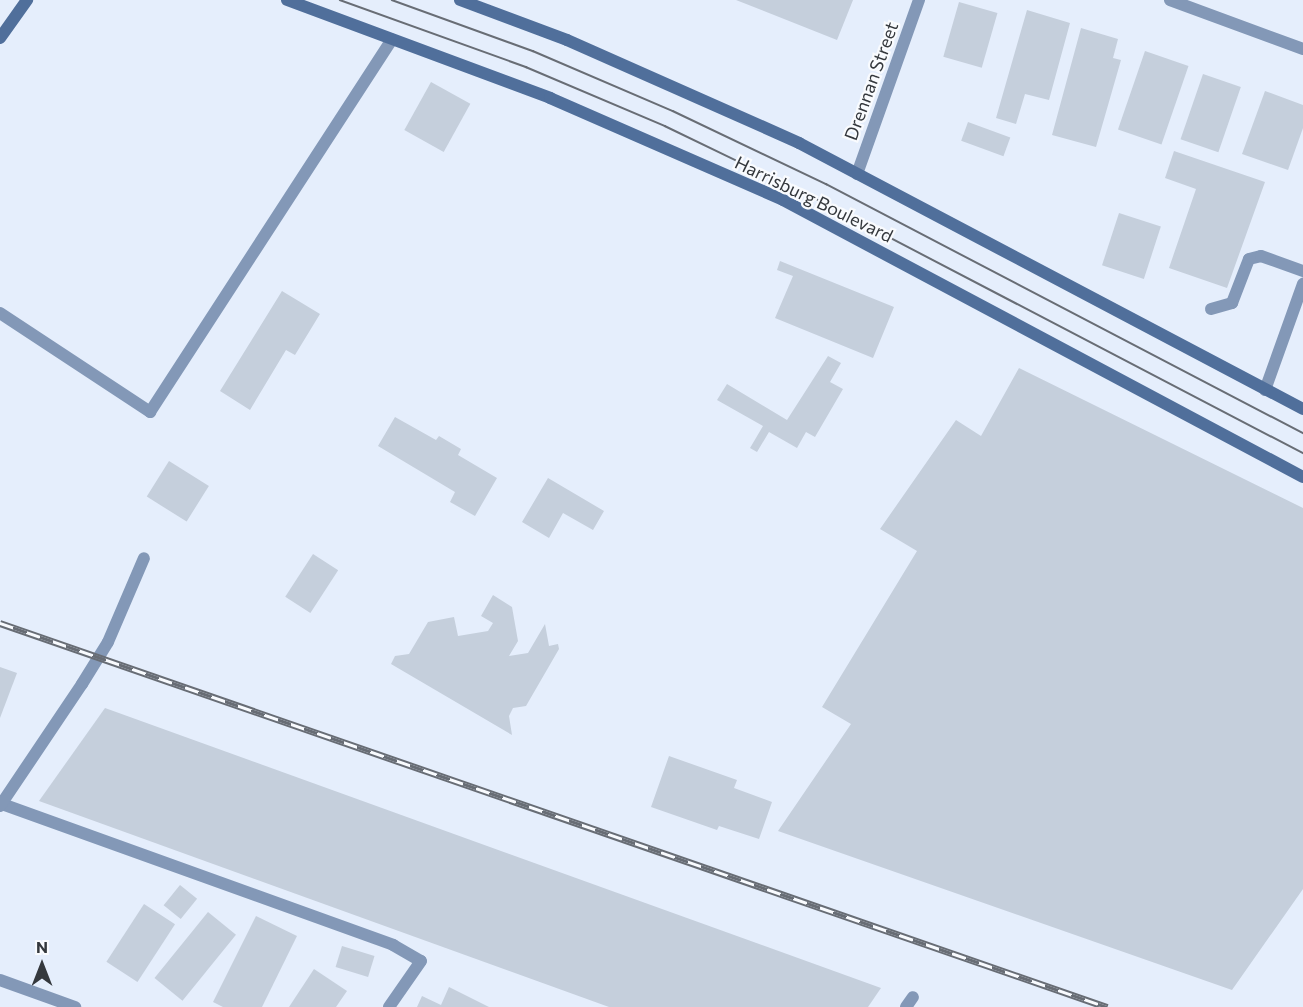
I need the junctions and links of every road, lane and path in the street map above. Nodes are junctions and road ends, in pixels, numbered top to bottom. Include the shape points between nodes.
1 (27, 0) edge
2 (287, 0) edge
3 (459, 0) edge
4 (919, 0) edge
5 (1170, 0) edge
6 (0, 38) edge
7 (392, 40) junction
8 (1303, 49) edge
9 (857, 174) junction
10 (1303, 271) edge
11 (1303, 284) edge
12 (1211, 309) dead end
13 (0, 313) edge
14 (1265, 390) junction
15 (1303, 409) edge
16 (1303, 477) edge
17 (144, 558) dead end
18 (1, 805) edge
19 (0, 980) edge
20 (75, 1007) edge
21 (389, 1007) edge

1 - 6 main road
2 - 7 main road, Harrisburg Boulevard
3 - 9 main road via 567,40 799,143
4 - 9 street, Drennan Street
5 - 8 street
7 - 13 street via 150,412
7 - 16 main road, Harrisburg Boulevard via 550,98 783,200
9 - 14 main road
10 - 12 street via 1260,256 1249,259 1232,303
11 - 14 street
14 - 15 main road
17 - 18 street via 108,642
18 - 21 street via 393,945 421,961
19 - 20 street

